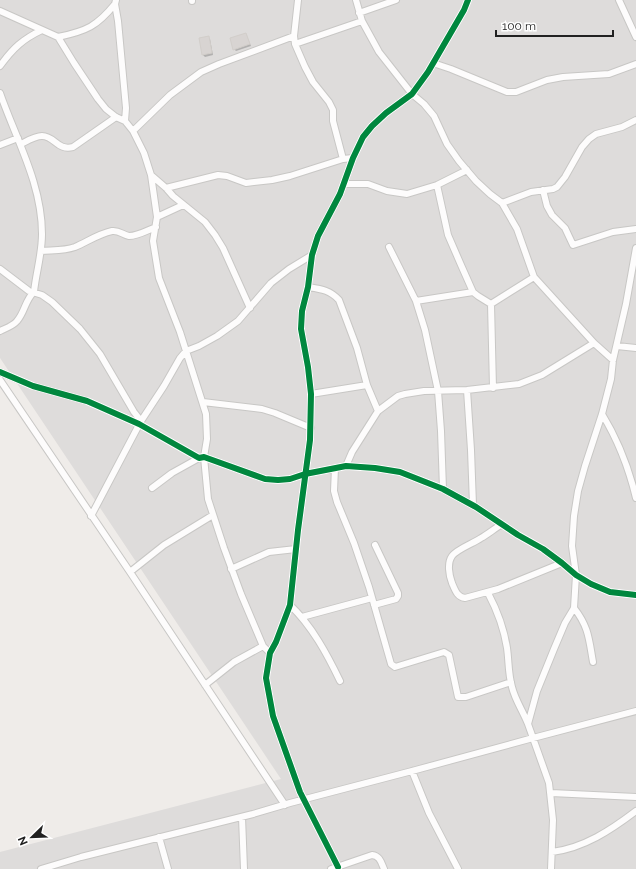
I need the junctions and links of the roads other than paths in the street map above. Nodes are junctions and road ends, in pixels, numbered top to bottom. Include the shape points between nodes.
1 (298, 0) edge
2 (356, 0) edge
3 (396, 0) edge
4 (468, 0) edge
5 (619, 0) edge
6 (115, 2) edge
7 (0, 11) edge
8 (359, 13) junction
9 (362, 21) junction
10 (42, 30) junction
11 (294, 36) junction
12 (58, 37) junction
13 (636, 37) edge
14 (295, 44) junction
15 (433, 63) junction
16 (636, 64) edge
17 (0, 66) edge
18 (0, 93) edge
19 (412, 94) junction
20 (116, 117) junction
21 (636, 120) edge
22 (125, 121) junction
23 (133, 131) junction
24 (19, 141) junction
25 (0, 145) edge
26 (353, 158) junction
27 (343, 159) junction
28 (467, 170) junction
29 (151, 175) junction
30 (344, 184) junction
31 (437, 185) junction
32 (166, 188) junction
33 (543, 190) junction
34 (502, 203) junction
35 (183, 205) junction
36 (157, 217) junction
37 (156, 227) junction
38 (636, 229) edge
39 (389, 248) dead end
40 (636, 248) edge
41 (41, 251) junction
42 (312, 255) junction
43 (0, 269) edge
44 (534, 277) junction
45 (308, 287) junction
46 (34, 292) junction
47 (473, 292) junction
48 (416, 301) junction
49 (491, 304) junction
50 (250, 308) junction
51 (0, 331) edge
52 (594, 343) junction
53 (617, 346) junction
54 (636, 348) edge
55 (186, 351) junction
56 (613, 360) junction
57 (0, 372) edge
58 (0, 380) edge
59 (367, 385) junction
60 (493, 388) junction
61 (467, 390) junction
62 (438, 391) junction
63 (311, 394) junction
64 (203, 402) junction
65 (378, 411) junction
66 (602, 414) junction
67 (140, 422) junction
68 (311, 428) junction
69 (202, 457) junction
70 (346, 466) junction
71 (335, 468) junction
72 (305, 474) junction
73 (152, 488) dead end
74 (443, 489) junction
75 (636, 498) edge
76 (473, 505) junction
77 (91, 516) junction
78 (213, 516) junction
79 (502, 524) junction
80 (375, 545) dead end
81 (296, 549) junction
82 (562, 562) junction
83 (231, 569) junction
84 (130, 572) junction
85 (576, 575) junction
86 (488, 593) junction
87 (636, 595) edge
88 (372, 598) junction
89 (290, 605) junction
90 (374, 605) junction
91 (574, 608) junction
92 (302, 617) junction
93 (263, 646) junction
94 (270, 653) junction
95 (593, 662) dead end
96 (340, 682) dead end
97 (510, 682) junction
98 (205, 684) junction
99 (636, 711) edge
100 (528, 724) junction
101 (533, 738) junction
102 (412, 771) junction
103 (551, 793) junction
104 (636, 797) edge
105 (305, 799) junction
106 (285, 805) junction
107 (636, 811) edge
108 (242, 817) junction
109 (159, 837) junction
110 (552, 852) junction
111 (338, 867) junction
112 (41, 869) edge
113 (168, 869) edge
114 (244, 869) edge
115 (331, 869) edge
116 (384, 869) edge
117 (458, 869) edge
118 (551, 869) edge

1 - 11 street
2 - 8 street
3 - 8 street
4 - 15 street
5 - 13 street
6 - 12 street via 105,17 95,25
6 - 22 street via 123,70
7 - 10 street
8 - 9 street
9 - 14 street
9 - 19 street via 379,52
10 - 12 street
10 - 17 street via 18,44
11 - 14 street
11 - 23 street via 201,72 170,95
12 - 20 street via 94,94
14 - 27 street via 313,82 333,110
15 - 16 street via 507,92 516,92 547,80 563,77 609,74
15 - 19 street
18 - 24 street
19 - 26 street via 372,126 363,137
19 - 28 street via 434,116 452,153
20 - 22 street
20 - 24 street via 73,147 62,147 42,136
21 - 33 street via 596,134 589,139 561,182 553,188
22 - 23 street
23 - 29 street
24 - 25 street
24 - 41 street via 38,201 42,233
26 - 27 street
26 - 30 street
27 - 32 street via 272,180 246,183 218,175
28 - 31 street
28 - 34 street
29 - 32 street
29 - 36 street
30 - 31 street via 368,184 387,191 407,194
30 - 42 street via 318,236
31 - 47 street via 448,235
32 - 35 street
33 - 34 street
33 - 38 street via 552,215 565,228 574,245 613,232
34 - 44 street via 517,229
35 - 36 street
35 - 50 street via 205,222 215,235
36 - 37 street
37 - 41 street via 129,236 120,231 112,231 98,235 74,248
37 - 55 street via 154,241 159,278
39 - 48 street
40 - 53 street
41 - 46 street
42 - 45 street
42 - 50 street via 279,276
43 - 46 street
44 - 49 street
44 - 52 street
45 - 59 street via 327,290 339,300 357,348
45 - 63 street via 301,329
46 - 51 street via 18,319
46 - 67 street via 52,302 100,354
47 - 48 street
47 - 49 street
48 - 62 street
49 - 60 street
50 - 55 street via 223,332
52 - 56 street
52 - 60 street via 534,379
53 - 54 street
53 - 56 street
55 - 64 street
55 - 67 street
56 - 66 street
57 - 67 street via 33,386 87,401
58 - 77 street
59 - 63 street
59 - 65 street
60 - 61 street
61 - 62 street
61 - 76 street
62 - 65 street via 405,394
62 - 74 street
63 - 68 street
64 - 68 street via 275,412
64 - 69 street via 207,439
65 - 70 street
66 - 75 street via 623,455
66 - 85 street via 578,491 572,546
67 - 69 street
67 - 77 street
68 - 72 street
69 - 72 street via 265,479 290,479
69 - 73 street via 172,473
69 - 78 street
70 - 71 street
70 - 74 street via 389,469
71 - 72 street
71 - 88 street via 334,492
72 - 81 street
74 - 76 street
76 - 79 street
77 - 84 street
78 - 83 street
78 - 84 street via 164,545
79 - 82 street
79 - 86 street via 453,555 450,562 450,577 460,597
80 - 90 street via 398,596 396,599
81 - 83 street via 269,552
81 - 89 street
82 - 85 street
82 - 86 street
83 - 93 street
84 - 98 street
85 - 87 street via 610,592
85 - 91 street
86 - 97 street via 501,622
88 - 90 street
88 - 92 street
89 - 92 street
89 - 94 street
90 - 97 street via 393,667 447,653 458,697 466,697
91 - 95 street via 588,630
91 - 100 street via 565,623 537,691
92 - 96 street
93 - 94 street
93 - 98 street via 234,662
94 - 105 street via 266,678 273,716 300,792
97 - 100 street
98 - 106 street
99 - 101 street
100 - 101 street
101 - 102 street
101 - 103 street
102 - 105 street
102 - 117 street via 429,813
103 - 104 street
103 - 110 street
105 - 106 street
105 - 111 street
106 - 108 street
107 - 110 street via 594,838 567,850
108 - 109 street
108 - 114 street
109 - 112 street
109 - 113 street
110 - 118 street
111 - 115 street
111 - 116 street via 372,855 380,859

